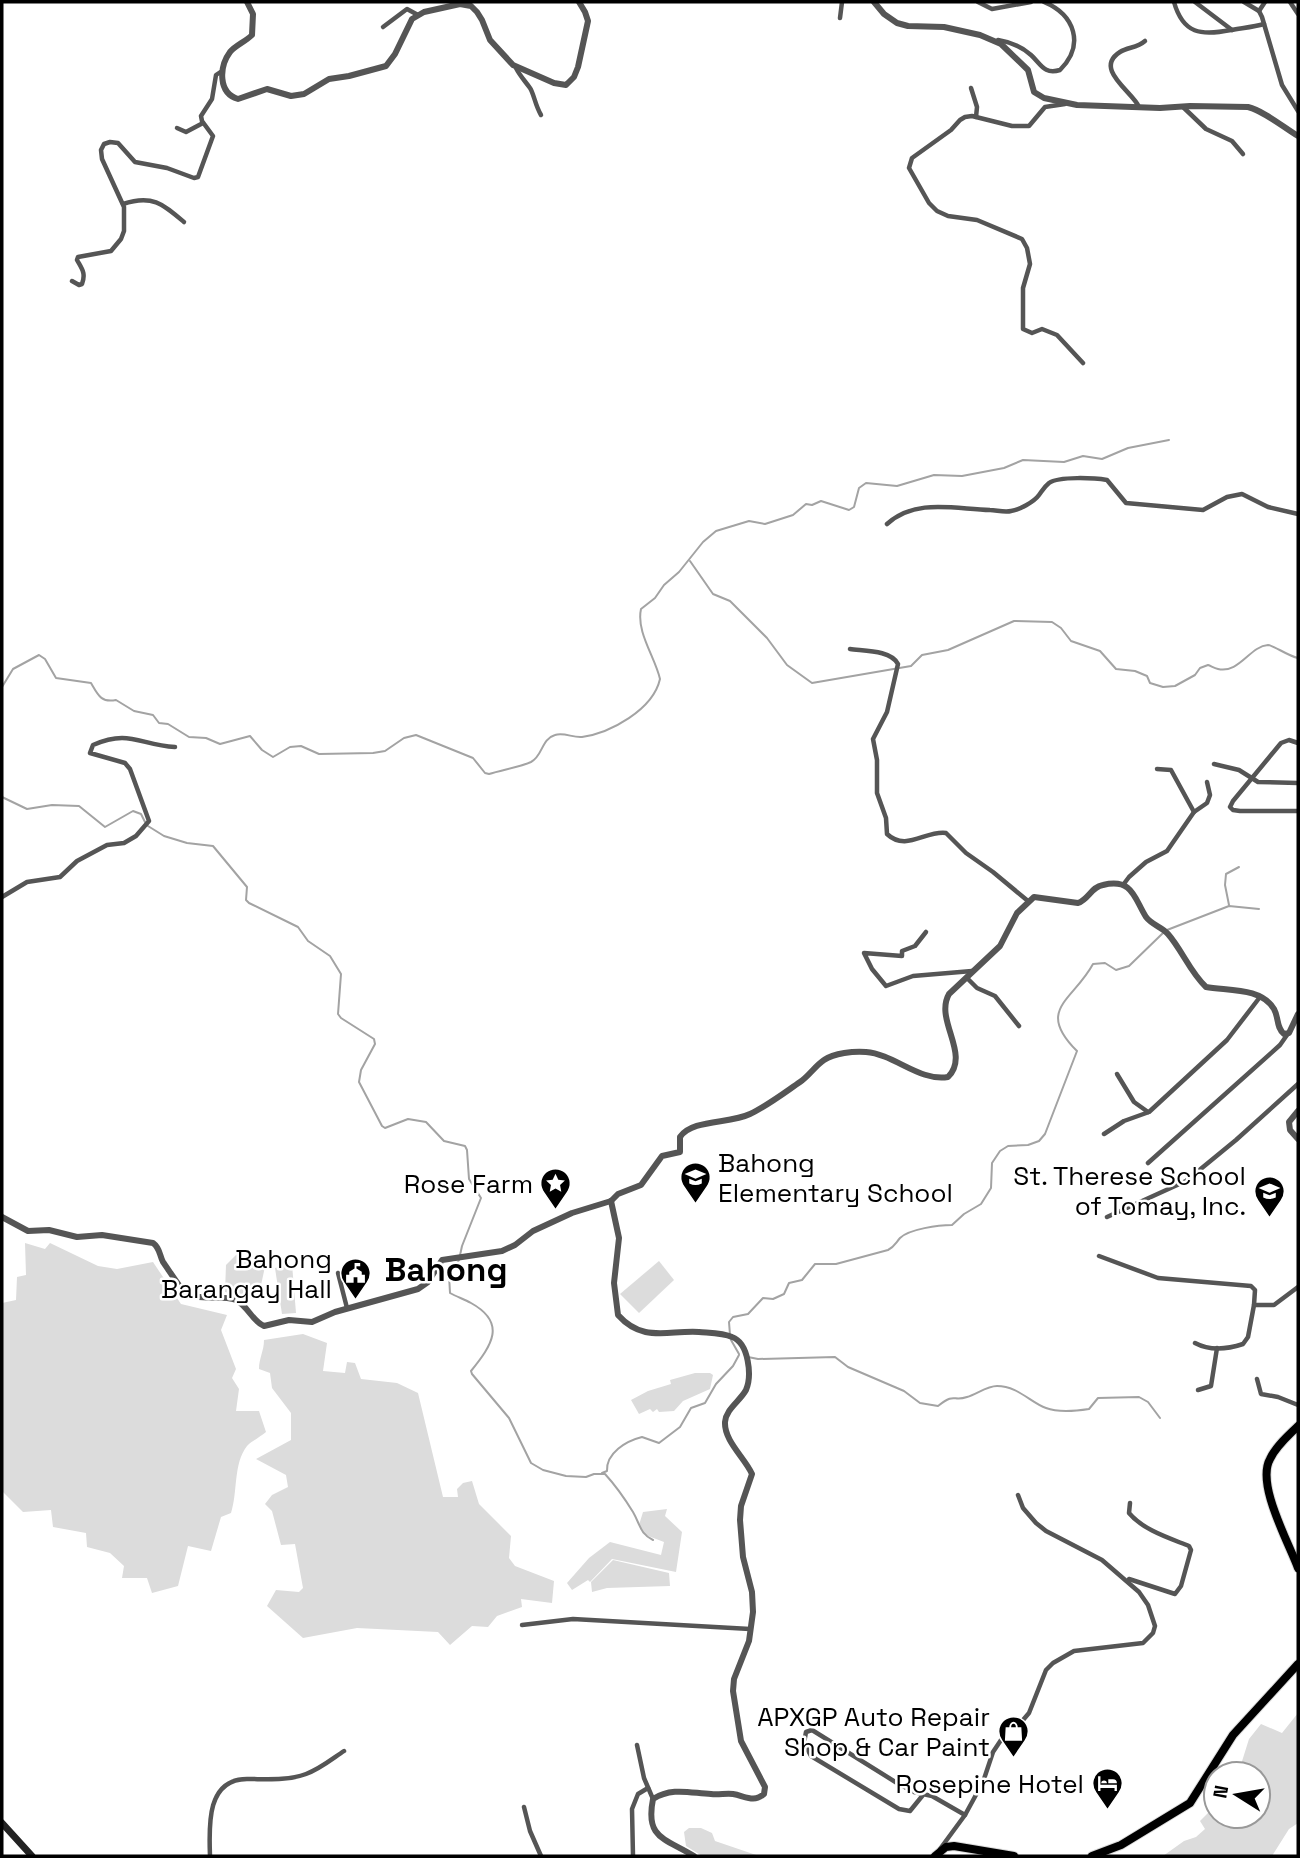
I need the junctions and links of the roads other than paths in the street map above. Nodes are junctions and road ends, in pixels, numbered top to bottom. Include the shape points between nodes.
1 (247, 2) edge
2 (579, 2) edge
3 (842, 2) edge
4 (874, 2) edge
5 (978, 2) edge
6 (1031, 2) edge
7 (1044, 2) edge
8 (1174, 2) edge
9 (1195, 2) edge
10 (1244, 2) edge
11 (1265, 2) edge
12 (1290, 2) edge
13 (1259, 11) junction
14 (1298, 14) edge
15 (418, 15) junction
16 (841, 18) dead end
17 (1264, 24) junction
18 (383, 27) dead end
19 (1232, 30) junction
20 (995, 40) junction
21 (1145, 41) dead end
22 (516, 66) junction
23 (223, 71) junction
24 (971, 88) dead end
25 (1068, 104) junction
26 (1183, 106) junction
27 (1139, 107) junction
28 (1298, 111) edge
29 (541, 115) dead end
30 (976, 117) junction
31 (204, 123) junction
32 (177, 128) dead end
33 (1298, 136) edge
34 (1243, 154) dead end
35 (123, 204) junction
36 (184, 222) dead end
37 (72, 281) dead end
38 (1083, 363) dead end
39 (1298, 514) edge
40 (887, 524) dead end
41 (850, 649) dead end
42 (1298, 743) edge
43 (175, 747) dead end
44 (1214, 764) dead end
45 (1157, 769) dead end
46 (1251, 779) junction
47 (1207, 782) dead end
48 (1298, 783) edge
49 (1298, 811) edge
50 (1194, 813) junction
51 (1123, 885) junction
52 (2, 897) edge
53 (1028, 901) junction
54 (926, 932) dead end
55 (976, 970) junction
56 (967, 978) junction
57 (1260, 997) junction
58 (1298, 1014) edge
59 (1019, 1026) dead end
60 (1287, 1035) junction
61 (1117, 1074) dead end
62 (1298, 1084) edge
63 (1298, 1111) edge
64 (1149, 1112) junction
65 (1104, 1134) dead end
66 (1298, 1139) edge
67 (1147, 1163) dead end
68 (611, 1201) junction
69 (2, 1217) edge
70 (1107, 1217) dead end
71 (1099, 1256) dead end
72 (338, 1273) dead end
73 (1298, 1287) edge
74 (1254, 1305) junction
75 (348, 1309) junction
76 (1195, 1343) dead end
77 (1217, 1348) junction
78 (1257, 1379) dead end
79 (1198, 1390) dead end
80 (1298, 1405) edge
81 (1298, 1426) edge
82 (1018, 1495) dead end
83 (1130, 1503) dead end
84 (1298, 1568) edge
85 (1125, 1578) junction
86 (1136, 1582) junction
87 (1139, 1592) junction
88 (522, 1625) dead end
89 (750, 1629) junction
90 (1298, 1664) edge
91 (637, 1745) dead end
92 (344, 1751) dead end
93 (648, 1788) junction
94 (923, 1795) junction
95 (653, 1799) junction
96 (524, 1807) dead end
97 (965, 1815) junction
98 (2, 1823) edge
99 (937, 1854) edge
100 (32, 1856) edge
101 (210, 1856) edge
102 (541, 1856) edge
103 (633, 1856) edge
104 (694, 1856) edge
105 (1014, 1856) edge
106 (1094, 1856) edge

1 - 23 street via 253,14 251,35 231,51
2 - 22 street via 588,21 570,82 561,86
3 - 16 street
4 - 20 street via 897,23 939,26
5 - 6 street via 992,9
7 - 20 street via 1063,13 1073,31 1073,52 1060,70 1045,70 1027,52
8 - 19 street via 1183,23 1199,33
9 - 19 street
10 - 13 street
11 - 13 street
12 - 14 street
13 - 17 street
15 - 18 street via 407,9
15 - 22 street via 455,5 471,6 497,50
15 - 23 street via 386,66 329,79 304,94 291,96 267,89 238,99 224,88
17 - 19 street
17 - 28 street via 1282,85
20 - 25 street via 1028,70 1034,92
21 - 27 street via 1116,55 1112,72
22 - 29 street
23 - 31 street via 216,75 212,99 201,116
24 - 30 street
25 - 27 street
25 - 30 street via 1045,107 1029,126
26 - 27 street
26 - 33 street via 1254,108
26 - 34 street via 1206,129 1233,141
30 - 38 street via 960,120 912,158 910,170 937,211 977,220 1022,239 1030,264 1023,288 1023,329 1032,333 1047,329
31 - 32 street via 186,132
31 - 35 street via 212,139 196,178 130,159 118,143 104,144 102,159
35 - 36 street via 155,201
35 - 37 street via 124,231 115,248 78,257 84,278 82,285
39 - 40 street via 1242,494 1227,496 1203,510 1126,503 1107,480 1067,479 1053,481 1036,499 1010,512 925,507 902,512
41 - 53 street via 887,655 898,664 887,712 873,739 877,793 887,834 909,841 946,833
42 - 46 street via 1282,743
43 - 52 street via 130,737 107,738 93,745 90,753 131,769 149,821 136,836 107,845 60,877 27,882
44 - 46 street via 1239,770
45 - 50 street via 1171,770
46 - 48 street
46 - 49 street via 1231,805 1233,810
47 - 50 street via 1209,799
50 - 51 street via 1167,850 1146,862
51 - 53 street via 1097,887 1078,903 1039,897
51 - 57 street via 1206,987
53 - 55 street via 1000,946
54 - 55 street via 915,946 902,951 902,956 864,953 886,986 913,976
55 - 56 street
56 - 59 street via 995,996
56 - 68 street via 945,1000 955,1059 948,1077 928,1075 867,1052 826,1058 800,1082 753,1113 687,1129 680,1137 680,1152 662,1156 641,1185
57 - 60 street via 1275,1010 1279,1029
57 - 64 street via 1227,1040
58 - 60 street
60 - 67 street
61 - 64 street via 1135,1102
62 - 70 street via 1185,1181
63 - 66 street via 1289,1122
64 - 65 street
68 - 75 street via 572,1213 502,1251 442,1260 418,1289
68 - 89 street via 619,1238 614,1283 618,1315 654,1334 728,1336 744,1350 749,1372 745,1391 725,1421 752,1475 740,1520 753,1602
69 - 75 street via 28,1231 153,1242 184,1292 236,1301 264,1326 289,1320 312,1322
71 - 74 street via 1157,1278 1251,1286
72 - 75 street
73 - 74 street via 1275,1305
74 - 77 street via 1246,1341
76 - 77 street
77 - 79 street via 1211,1386
78 - 80 street via 1261,1394
81 - 84 highway via 1269,1459 1265,1476
82 - 85 street via 1029,1517 1046,1531 1102,1560
83 - 86 street via 1129,1513 1135,1520 1191,1550 1178,1592
85 - 86 street
85 - 87 street
86 - 87 street
87 - 97 street via 1154,1617 1149,1639 1074,1651 1053,1663 1041,1677 1029,1713 993,1752
88 - 89 street via 573,1619
89 - 95 street via 734,1679 734,1705 741,1741 763,1780 764,1794 754,1799 680,1790
90 - 106 highway via 1233,1735 1190,1802 1121,1845
91 - 93 street
92 - 101 street via 307,1774 227,1783 213,1803
93 - 95 street
93 - 103 street via 638,1794 632,1809
94 - 94 street via 818,1733 806,1731 804,1743 811,1756 899,1809 910,1811
94 - 97 street
95 - 104 street via 653,1830
96 - 102 street
97 - 99 street
98 - 100 main road
99 - 105 highway via 954,1846

